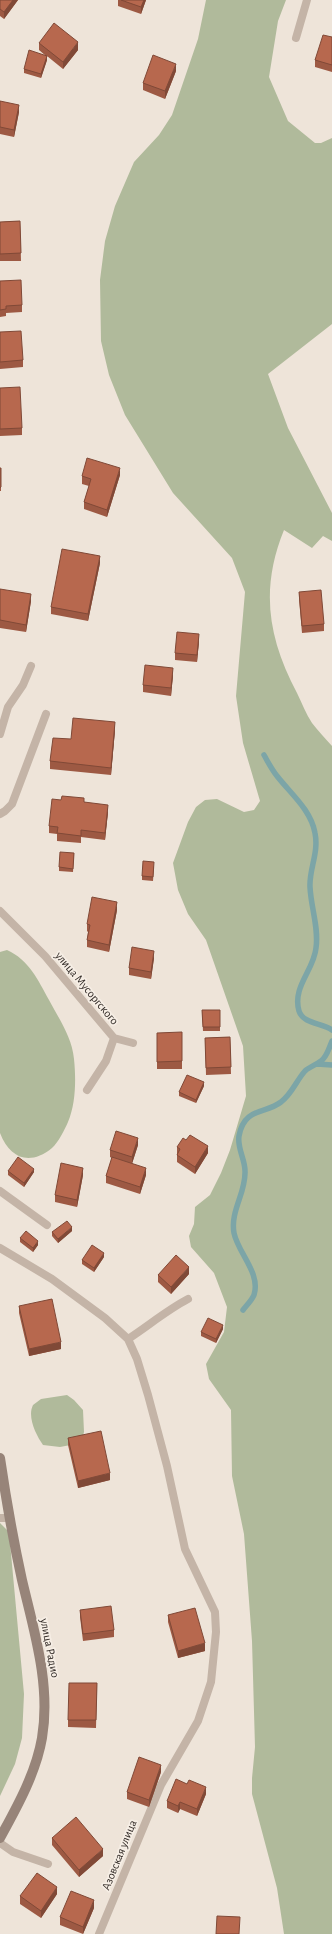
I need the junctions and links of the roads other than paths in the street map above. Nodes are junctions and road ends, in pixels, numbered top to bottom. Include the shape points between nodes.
1 (307, 0) edge
2 (296, 38) dead end
3 (31, 666) dead end
4 (46, 714) dead end
5 (0, 734) edge
6 (0, 814) edge
7 (0, 911) edge
8 (114, 1038) junction
9 (134, 1043) dead end
10 (87, 1090) dead end
11 (0, 1191) edge
12 (47, 1225) dead end
13 (0, 1248) edge
14 (188, 1299) dead end
15 (128, 1339) junction
16 (0, 1458) edge
17 (4, 1518) edge
18 (0, 1838) edge
19 (0, 1843) edge
20 (48, 1864) dead end
21 (100, 1934) edge

1 - 2 lane
3 - 5 lane via 23,685 8,707
4 - 6 lane via 12,804
7 - 8 lane, улица Мусоргского via 45,956
8 - 9 lane
8 - 10 lane, улица Мусоргского via 106,1061
11 - 12 lane
13 - 15 lane via 52,1279 105,1318
14 - 15 lane via 172,1307
15 - 21 lane, Азовская улица via 148,1395 184,1549 215,1612 216,1632 211,1682 198,1721 161,1785
16 - 17 main road, улица Радио
17 - 18 main road, улица Радио via 38,1648 44,1686 44,1713 42,1738 33,1769
19 - 20 lane via 13,1852

